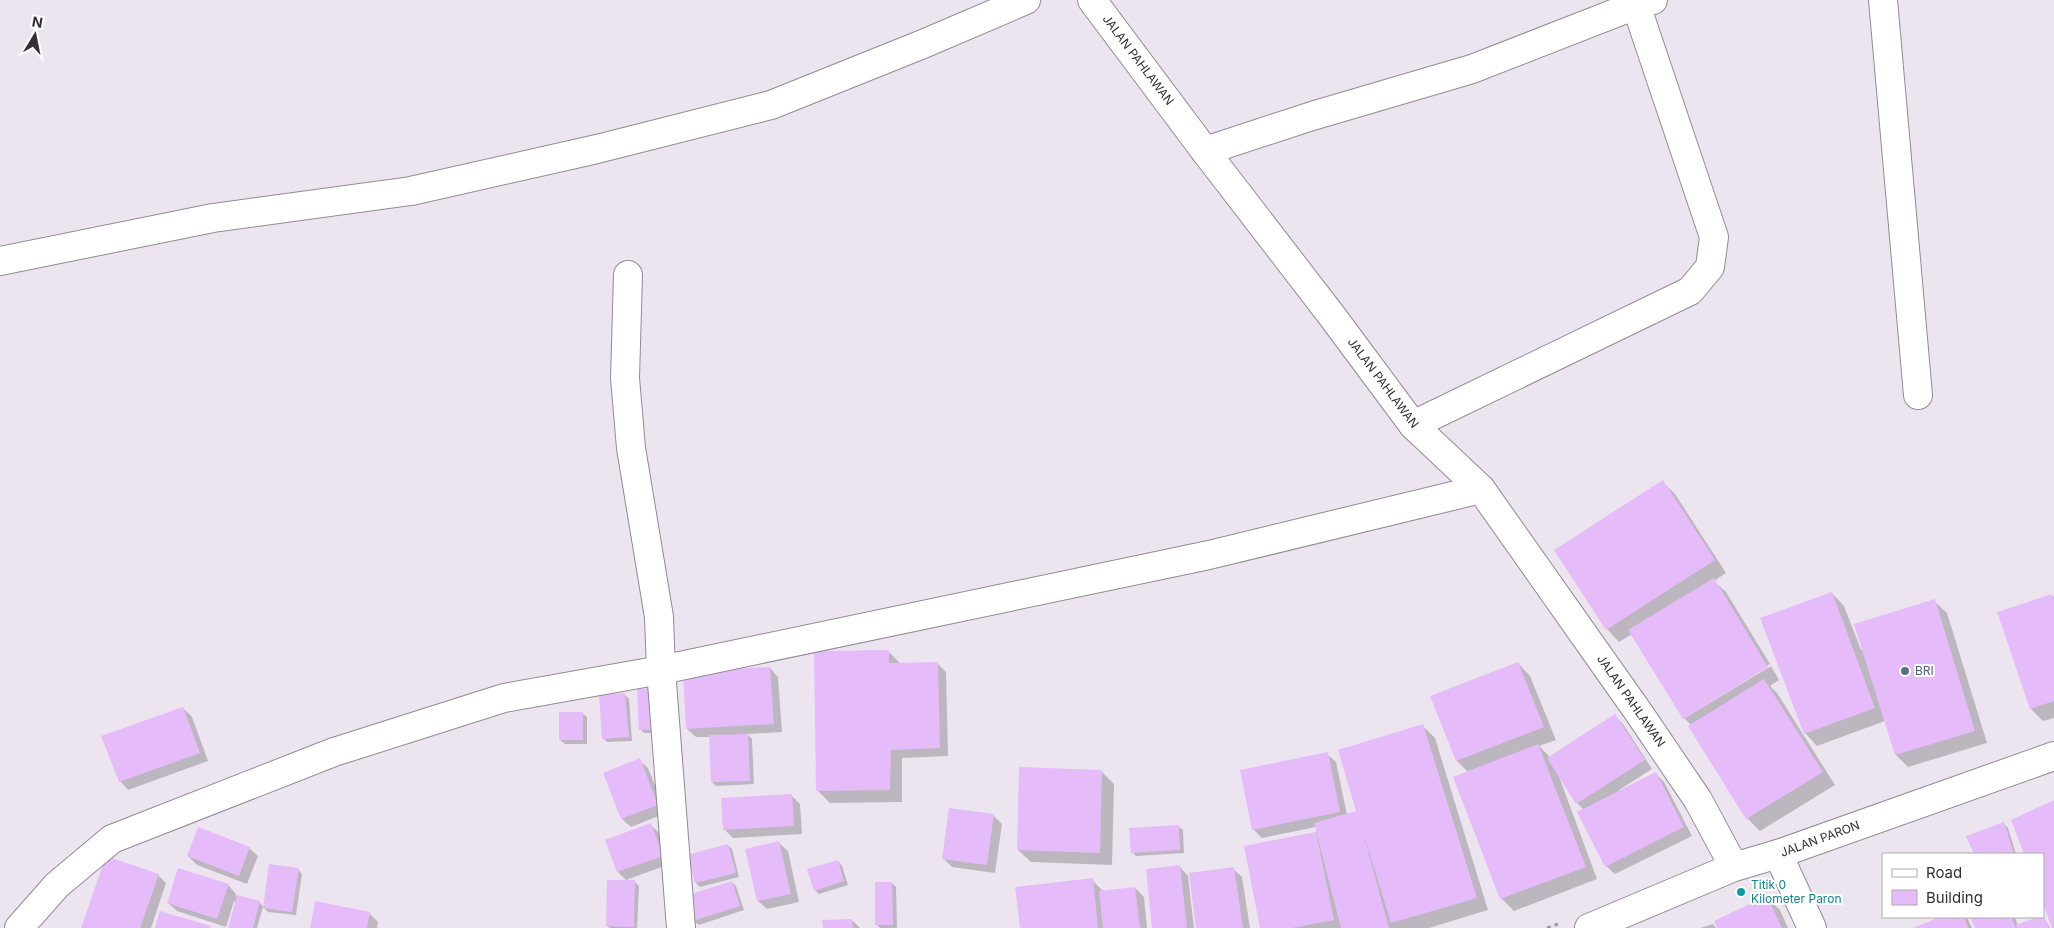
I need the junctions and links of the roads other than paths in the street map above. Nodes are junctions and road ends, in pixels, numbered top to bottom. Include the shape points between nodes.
1 (1026, 0) edge
2 (1883, 0) edge
3 (1099, 1) edge
4 (1645, 2) edge
5 (1205, 151) junction
6 (0, 261) edge
7 (628, 274) dead end
8 (1918, 395) dead end
9 (1412, 425) junction
10 (1481, 489) junction
11 (661, 670) junction
12 (2054, 756) edge
13 (1778, 854) junction
14 (1734, 867) junction
15 (0, 918) edge
16 (19, 928) edge
17 (681, 928) edge
18 (1589, 928) edge
19 (1812, 928) edge

1 - 6 street via 771,105 411,191 213,218
2 - 8 street
3 - 5 street, JALAN PAHLAWAN
4 - 5 street via 1472,69
4 - 9 street via 1714,237 1710,266 1690,291
5 - 9 street, JALAN PAHLAWAN
7 - 11 street via 625,378 630,439 659,617
9 - 10 street, JALAN PAHLAWAN
10 - 11 street via 1209,555
10 - 14 street, JALAN PAHLAWAN via 1634,705 1692,792
11 - 16 street via 504,698 334,752 185,809 112,839 57,885
11 - 17 street
12 - 13 street, JALAN PARON
13 - 14 street, JALAN PARON
13 - 19 street
14 - 18 street, JALAN PARON
15 - 16 street

